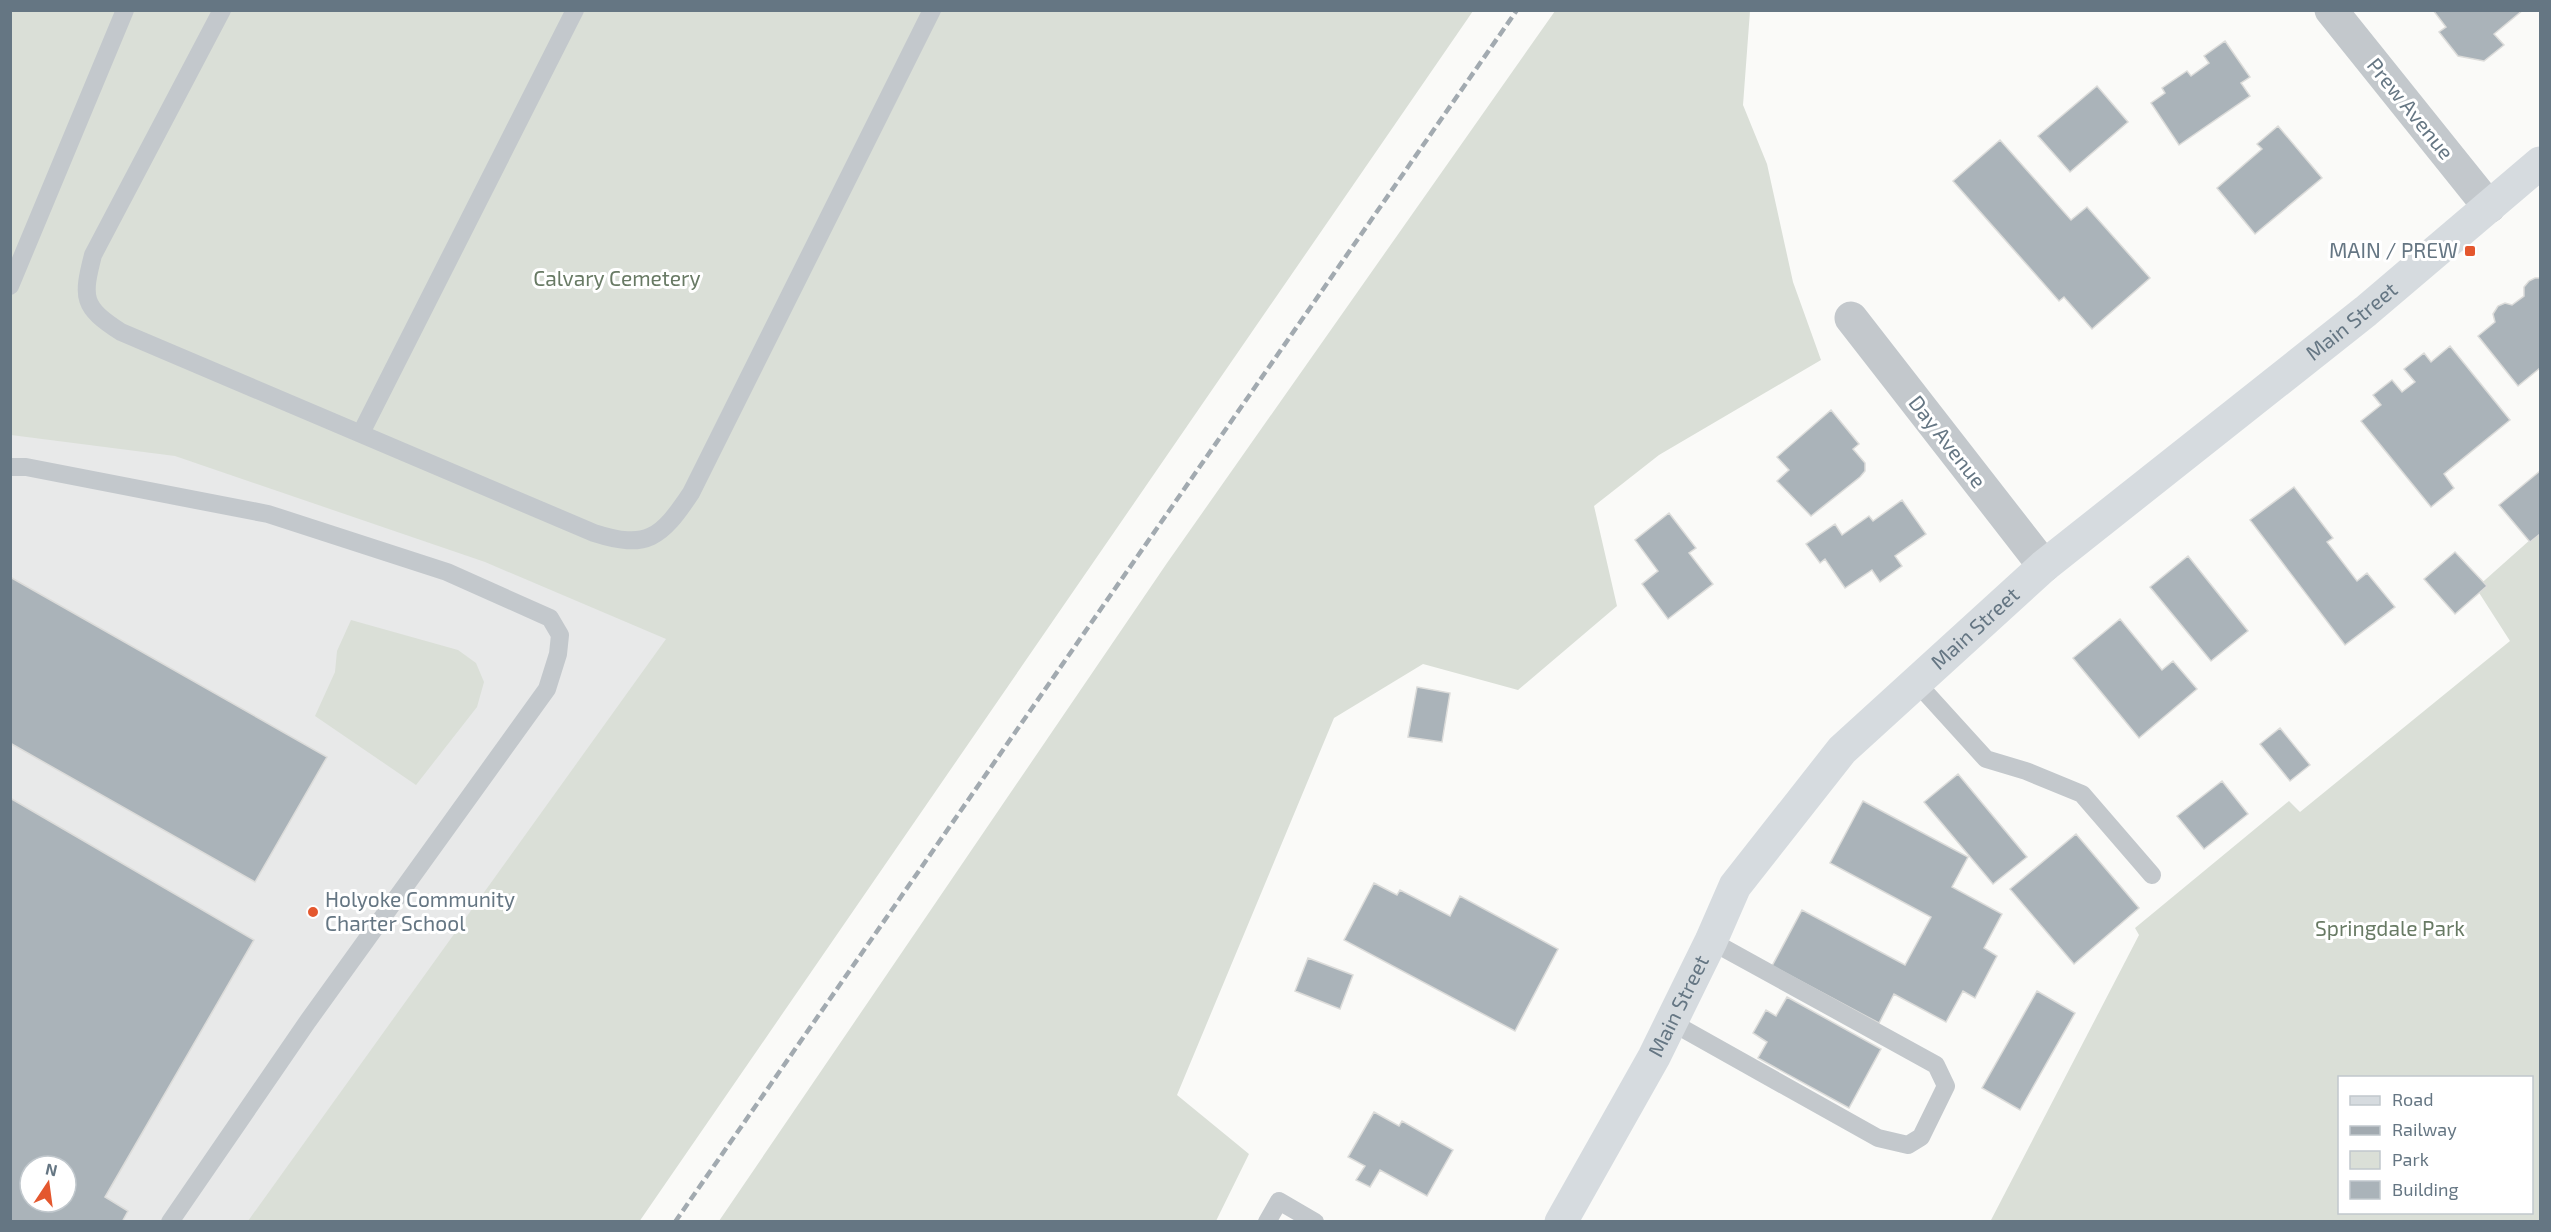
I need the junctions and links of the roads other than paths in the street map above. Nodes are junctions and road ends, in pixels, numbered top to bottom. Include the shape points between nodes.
1 (125, 10) edge
2 (222, 10) edge
3 (575, 10) edge
4 (932, 10) edge
5 (2331, 10) edge
6 (2541, 163) edge
7 (2489, 207) junction
8 (10, 286) edge
9 (1851, 318) dead end
10 (361, 433) junction
11 (10, 467) edge
12 (2044, 566) junction
13 (1916, 682) junction
14 (2152, 875) dead end
15 (1711, 941) junction
16 (1671, 1022) junction
17 (170, 1221) edge
18 (1267, 1221) edge
19 (1315, 1221) edge
20 (1561, 1221) edge

1 - 8 lane
2 - 10 lane via 93,255 86,295 91,310 121,332
3 - 10 lane
4 - 10 lane via 691,493 658,533 641,541 618,541 594,533
5 - 7 street, Prew Avenue
6 - 7 main road, Main Street
7 - 12 main road, Main Street via 2366,311
9 - 12 street, Day Avenue
11 - 17 lane via 268,514 447,572 550,618 560,635 547,689 308,1021
12 - 13 main road, Main Street
13 - 14 lane via 1986,759 2082,794
13 - 15 main road, Main Street via 1842,750 1735,886
15 - 16 main road, Main Street
15 - 16 lane via 1936,1065 1946,1086 1921,1137 1908,1145 1878,1138
16 - 20 main road, Main Street
18 - 19 lane via 1279,1201

